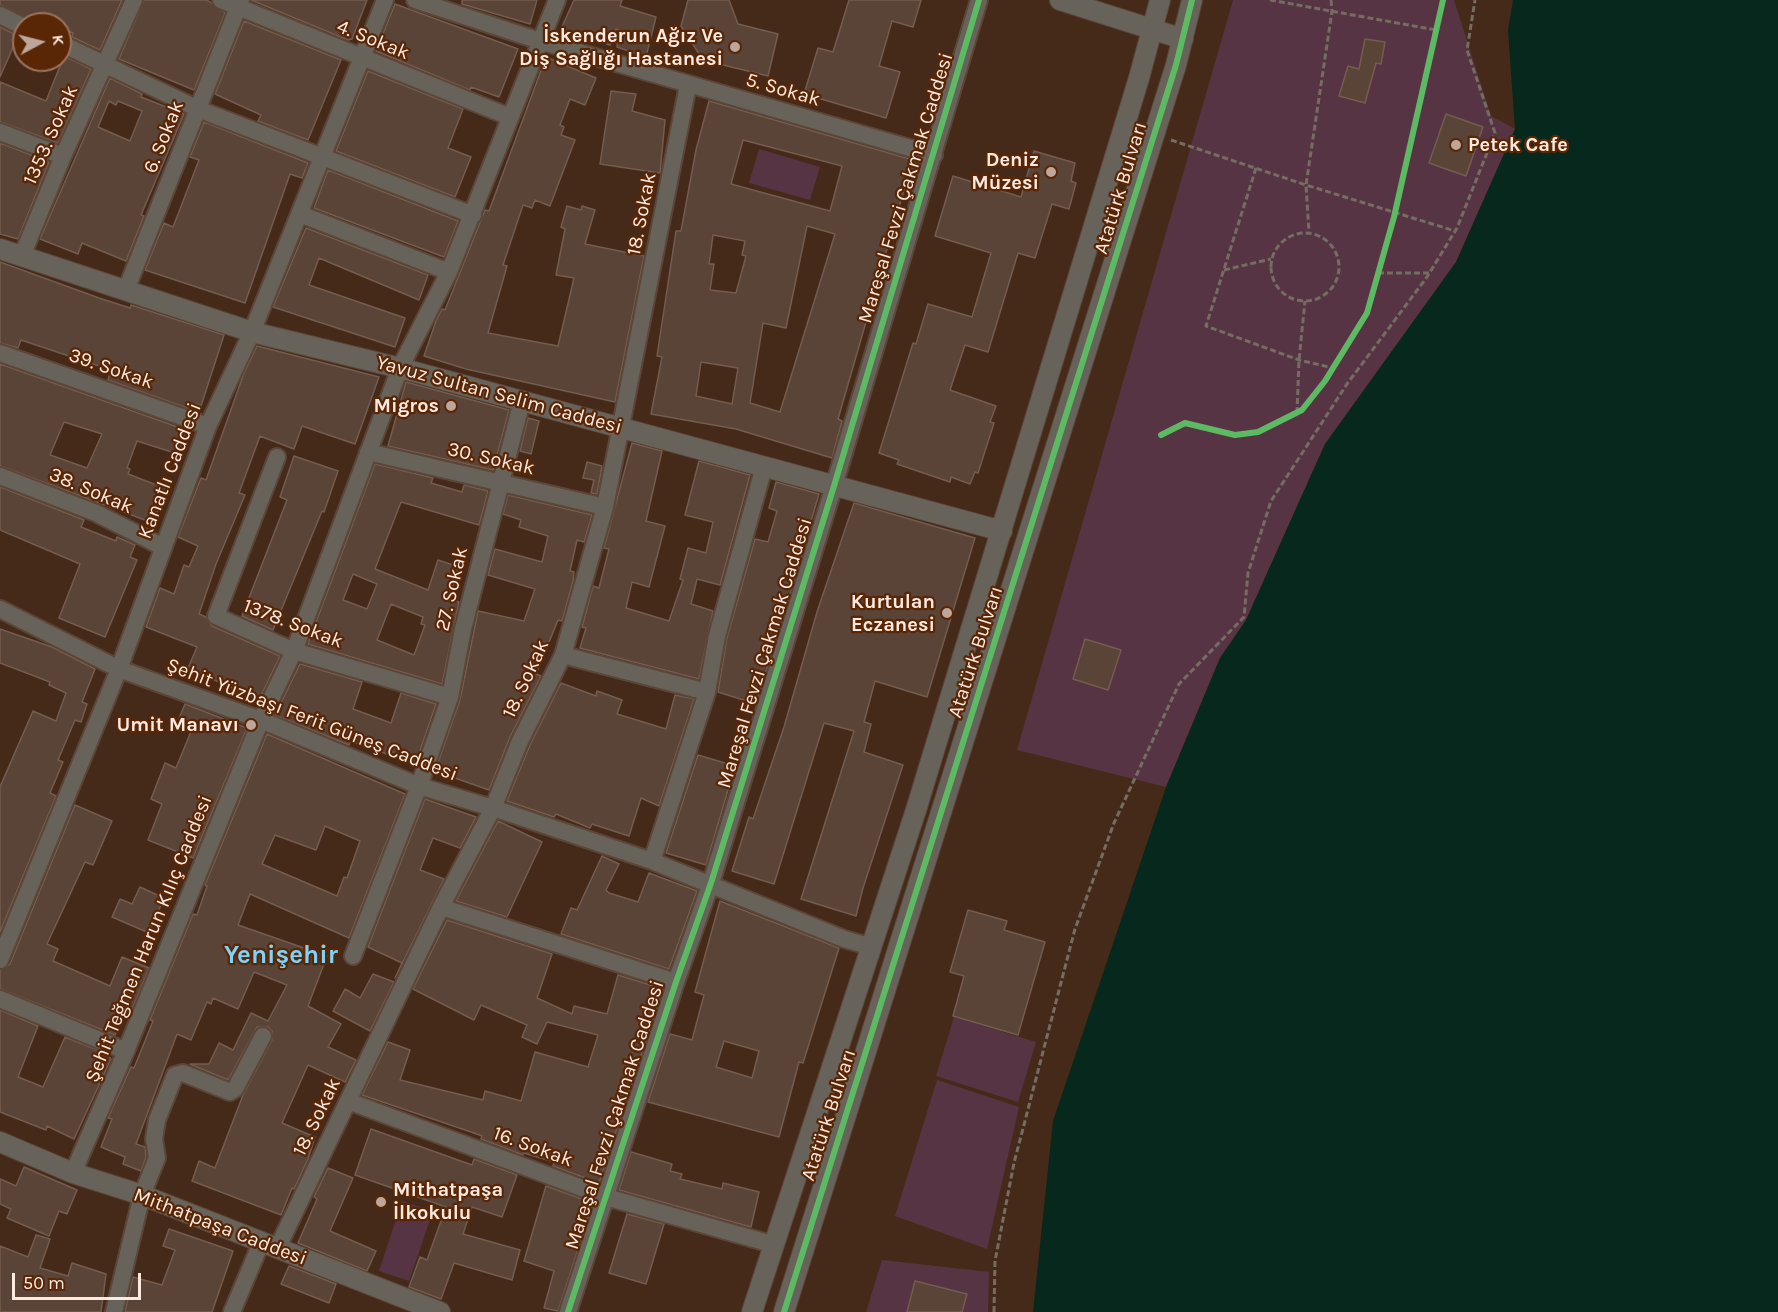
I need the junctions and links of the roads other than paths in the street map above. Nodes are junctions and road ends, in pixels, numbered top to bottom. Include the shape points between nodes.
1 (134, 0) edge
2 (221, 0) edge
3 (385, 0) edge
4 (416, 0) edge
5 (557, 0) edge
6 (979, 0) edge
7 (1060, 0) edge
8 (1160, 0) edge
9 (1169, 0) edge
10 (240, 4) edge
11 (1191, 4) edge
12 (1154, 30) junction
13 (1183, 39) junction
14 (540, 41) junction
15 (72, 48) edge
16 (362, 58) junction
17 (106, 64) junction
18 (688, 85) junction
19 (198, 109) junction
20 (510, 117) junction
21 (0, 132) edge
22 (934, 155) junction
23 (63, 156) junction
24 (324, 156) junction
25 (300, 214) junction
26 (472, 215) junction
27 (0, 249) edge
28 (22, 256) junction
29 (449, 272) junction
30 (126, 290) junction
31 (252, 332) junction
32 (0, 353) edge
33 (400, 368) junction
34 (522, 401) junction
35 (208, 426) junction
36 (621, 428) junction
37 (368, 452) junction
38 (277, 457) dead end
39 (765, 467) junction
40 (0, 476) edge
41 (499, 483) junction
42 (834, 486) junction
43 (605, 507) junction
44 (1002, 531) junction
45 (163, 547) junction
46 (0, 609) edge
47 (294, 651) junction
48 (563, 655) junction
49 (119, 669) junction
50 (707, 692) junction
51 (450, 697) junction
52 (261, 720) junction
53 (419, 786) junction
54 (494, 808) junction
55 (652, 861) junction
56 (711, 883) junction
57 (441, 907) junction
58 (872, 947) junction
59 (353, 956) dead end
60 (0, 960) edge
61 (676, 982) junction
62 (0, 999) edge
63 (262, 1036) dead end
64 (126, 1051) junction
65 (348, 1101) junction
66 (0, 1142) edge
67 (73, 1173) junction
68 (142, 1195) junction
69 (606, 1197) junction
70 (775, 1245) junction
71 (269, 1246) junction
72 (114, 1312) edge
73 (232, 1312) edge
74 (440, 1312) edge
75 (568, 1312) edge
76 (752, 1312) edge
77 (784, 1312) edge

1 - 17 street, 1353. Sokak
2 - 10 street, 4. Sokak
3 - 16 street, Kanatlı Caddesi
4 - 14 street, 5. Sokak
5 - 14 street
6 - 22 street, Mareşal Fevzi Çakmak Caddesi
7 - 12 street
8 - 12 street, Atatürk Bulvarı
9 - 11 street
10 - 16 street, 4. Sokak
10 - 19 street, 6. Sokak
11 - 13 street, Atatürk Bulvarı
12 - 13 street
12 - 44 street, Atatürk Bulvarı
13 - 77 street, Atatürk Bulvarı
14 - 18 street, 5. Sokak
14 - 20 street
15 - 17 street
16 - 20 street, 4. Sokak
16 - 24 street, Kanatlı Caddesi
17 - 19 street
17 - 23 street, 1353. Sokak
18 - 22 street, 5. Sokak
18 - 36 street, 18. Sokak
19 - 24 street
19 - 30 street, 6. Sokak
20 - 26 street
21 - 23 street
22 - 42 street, Mareşal Fevzi Çakmak Caddesi
23 - 28 street, 1353. Sokak
24 - 25 street, Kanatlı Caddesi
24 - 26 street
25 - 29 street
25 - 31 street, Kanatlı Caddesi
26 - 29 street
27 - 28 street, Yavuz Sultan Selim Caddesi
28 - 30 street, Yavuz Sultan Selim Caddesi
29 - 33 street
30 - 31 street, Yavuz Sultan Selim Caddesi
31 - 33 street, Yavuz Sultan Selim Caddesi
31 - 35 street, Kanatlı Caddesi
32 - 35 street, 39. Sokak
33 - 34 street, Yavuz Sultan Selim Caddesi
33 - 37 street
34 - 36 street, Yavuz Sultan Selim Caddesi
34 - 41 street, 27. Sokak
35 - 45 street, Kanatlı Caddesi
36 - 39 street, Yavuz Sultan Selim Caddesi
36 - 43 street, 18. Sokak
37 - 41 street, 30. Sokak
37 - 47 street
38 - 47 street, 1378. Sokak via 216,616
39 - 42 street, Yavuz Sultan Selim Caddesi
39 - 50 street via 717,636
40 - 45 street, 38. Sokak via 96,513
41 - 43 street, 30. Sokak
41 - 51 street, 27. Sokak
42 - 44 street, Yavuz Sultan Selim Caddesi
42 - 56 street, Mareşal Fevzi Çakmak Caddesi
43 - 48 street, 18. Sokak
44 - 58 street, Atatürk Bulvarı
45 - 49 street, Kanatlı Caddesi
46 - 49 street, Şehit Yüzbaşı Ferit Güneş Caddesi
47 - 51 street, 1378. Sokak
47 - 52 street
48 - 50 street
48 - 54 street, 18. Sokak via 519,741
49 - 52 street, Şehit Yüzbaşı Ferit Güneş Caddesi
49 - 60 street, Kanatlı Caddesi
50 - 55 street
51 - 53 street, 27. Sokak
52 - 53 street, Şehit Yüzbaşı Ferit Güneş Caddesi
52 - 64 street, Şehit Teğmen Harun Kılıç Caddesi
53 - 54 street, Şehit Yüzbaşı Ferit Güneş Caddesi
53 - 59 street, 27. Sokak
54 - 55 street, Şehit Yüzbaşı Ferit Güneş Caddesi
54 - 57 street, 18. Sokak
55 - 56 street, Şehit Yüzbaşı Ferit Güneş Caddesi
56 - 58 street, Şehit Yüzbaşı Ferit Güneş Caddesi
56 - 61 street, Mareşal Fevzi Çakmak Caddesi
57 - 61 street
57 - 65 street, 18. Sokak
58 - 70 street, Atatürk Bulvarı
61 - 69 street, Mareşal Fevzi Çakmak Caddesi
62 - 64 street
63 - 68 street via 230,1092 175,1074 157,1120 157,1158
64 - 67 street, Şehit Teğmen Harun Kılıç Caddesi
65 - 69 street, 16. Sokak
65 - 71 street, 18. Sokak
66 - 67 street, Mithatpaşa Caddesi
67 - 68 street, Mithatpaşa Caddesi
68 - 71 street, Mithatpaşa Caddesi
68 - 72 street
69 - 70 street, 16. Sokak
69 - 75 street, Mareşal Fevzi Çakmak Caddesi
70 - 76 street, Atatürk Bulvarı
71 - 73 street, 18. Sokak
71 - 74 street, Mithatpaşa Caddesi

